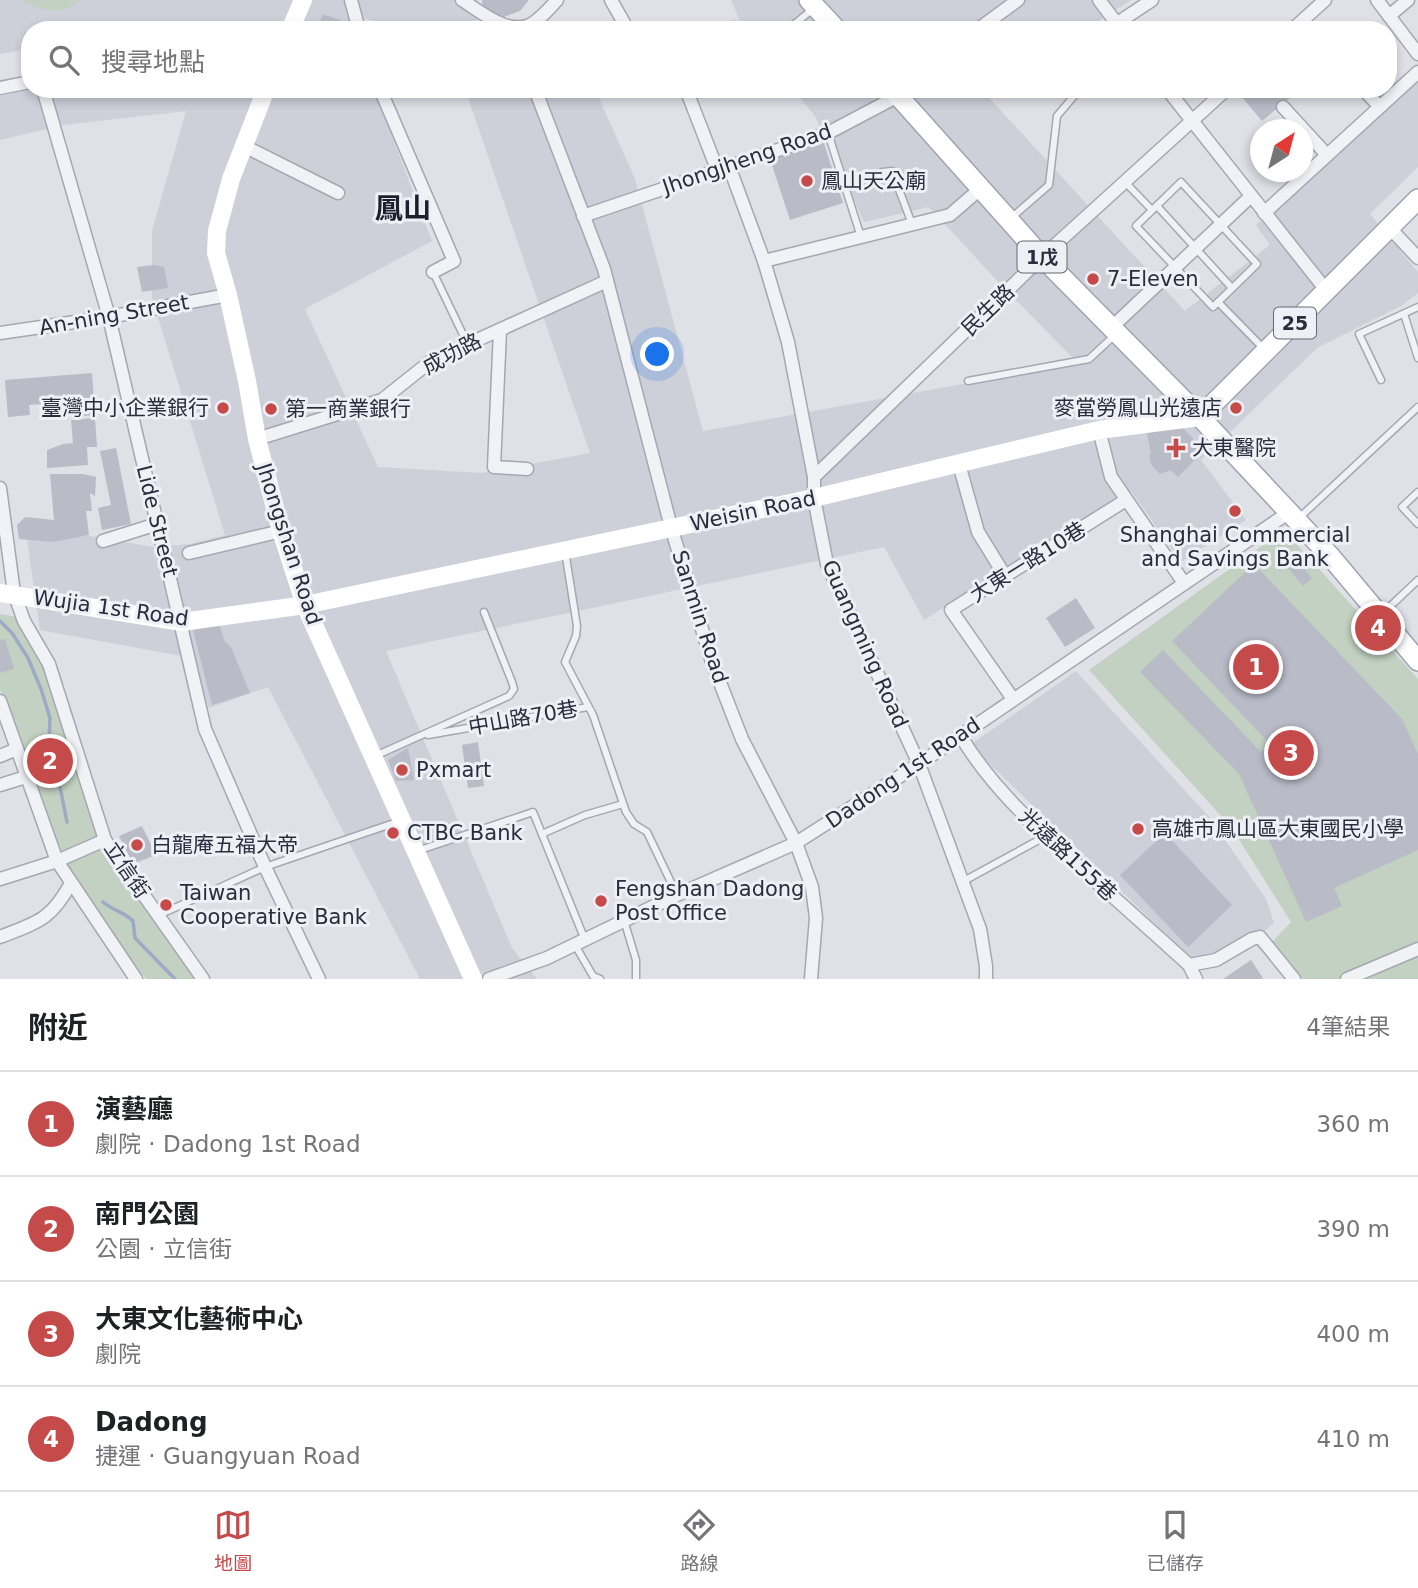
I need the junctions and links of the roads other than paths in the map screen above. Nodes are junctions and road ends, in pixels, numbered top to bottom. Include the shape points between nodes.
1 (303, 0) edge
2 (351, 0) edge
3 (462, 0) edge
4 (481, 0) edge
5 (611, 0) edge
6 (1018, 0) edge
7 (1099, 0) edge
8 (1152, 0) edge
9 (1325, 0) edge
10 (1377, 0) edge
11 (1408, 0) edge
12 (553, 2) edge
13 (813, 4) edge
14 (999, 6) edge
15 (484, 14) junction
16 (1389, 16) junction
17 (294, 21) edge
18 (357, 21) edge
19 (493, 21) edge
20 (534, 21) edge
21 (623, 21) edge
22 (796, 21) edge
23 (829, 21) edge
24 (985, 21) edge
25 (1115, 21) edge
26 (1126, 21) edge
27 (1302, 21) edge
28 (1393, 21) edge
29 (1397, 26) edge
30 (1418, 54) edge
31 (1418, 72) edge
32 (21, 84) edge
33 (0, 88) edge
34 (1397, 91) edge
35 (46, 98) edge
36 (263, 98) edge
37 (384, 98) edge
38 (538, 98) edge
39 (690, 98) edge
40 (886, 98) edge
41 (904, 98) edge
42 (1072, 98) edge
43 (1174, 98) edge
44 (1217, 98) edge
45 (1372, 98) edge
46 (1390, 98) edge
47 (1283, 107) dead end
48 (1380, 107) junction
49 (1192, 121) junction
50 (828, 133) junction
51 (244, 146) junction
52 (1327, 155) junction
53 (723, 167) junction
54 (883, 172) dead end
55 (1125, 182) junction
56 (980, 189) junction
57 (338, 193) dead end
58 (1251, 196) junction
59 (1418, 199) edge
60 (1154, 208) junction
61 (1264, 213) junction
62 (583, 216) junction
63 (1009, 220) junction
64 (912, 224) junction
65 (1221, 224) junction
66 (1389, 227) junction
67 (861, 237) junction
68 (1195, 248) junction
69 (1042, 257) junction
70 (1418, 258) edge
71 (764, 261) junction
72 (1175, 267) junction
73 (433, 272) joint
74 (607, 281) junction
75 (1232, 288) junction
76 (1326, 290) junction
77 (228, 295) junction
78 (1215, 304) junction
79 (1418, 307) edge
80 (1404, 314) junction
81 (110, 317) junction
82 (500, 330) junction
83 (1114, 330) junction
84 (0, 333) edge
85 (468, 345) junction
86 (1266, 352) junction
87 (1418, 358) edge
88 (1381, 380) dead end
89 (968, 381) dead end
90 (1418, 407) edge
91 (1200, 417) junction
92 (1099, 430) junction
93 (257, 439) junction
94 (959, 464) junction
95 (527, 469) dead end
96 (814, 477) junction
97 (0, 488) edge
98 (1418, 492) edge
99 (814, 498) junction
100 (1126, 500) junction
101 (1292, 517) junction
102 (157, 524) junction
103 (1418, 524) edge
104 (671, 527) junction
105 (281, 531) junction
106 (103, 541) dead end
107 (564, 549) junction
108 (189, 553) dead end
109 (1005, 576) junction
110 (1418, 580) edge
111 (1184, 583) junction
112 (7, 593) edge
113 (305, 605) junction
114 (484, 612) dead end
115 (1381, 615) junction
116 (182, 622) junction
117 (1418, 661) edge
118 (1013, 699) junction
119 (0, 701) edge
120 (589, 707) junction
121 (960, 735) junction
122 (417, 737) junction
123 (17, 749) junction
124 (0, 756) edge
125 (373, 757) junction
126 (919, 764) junction
127 (26, 777) junction
128 (0, 785) edge
129 (623, 804) junction
130 (402, 820) junction
131 (542, 834) junction
132 (1046, 836) junction
133 (105, 840) junction
134 (796, 843) junction
135 (415, 851) junction
136 (57, 861) junction
137 (265, 867) junction
138 (0, 879) edge
139 (962, 882) junction
140 (71, 883) junction
141 (677, 895) junction
142 (159, 916) junction
143 (624, 920) junction
144 (0, 937) edge
145 (580, 942) junction
146 (1418, 949) edge
147 (1189, 965) junction
148 (136, 979) edge
149 (203, 979) edge
150 (319, 979) edge
151 (473, 979) edge
152 (489, 979) edge
153 (600, 979) edge
154 (636, 979) edge
155 (811, 979) edge
156 (986, 979) edge
157 (1196, 979) edge
158 (1294, 979) edge
159 (1347, 979) edge

1 - 17 main road
2 - 18 street
3 - 15 street
4 - 15 street
5 - 21 street
6 - 14 street
7 - 25 street
8 - 26 street
9 - 27 street
10 - 16 street
11 - 16 street
12 - 20 street
13 - 22 lane
13 - 23 main road
14 - 24 street
15 - 19 street
16 - 28 street
29 - 30 street
31 - 34 street
32 - 33 street
35 - 81 street, Lide Street
36 - 51 main road, Jhongshan Road
37 - 73 street via 454,261
38 - 62 street, Sanmin Road
39 - 53 street, Guangming Road
40 - 50 street, Jhongjheng Road
41 - 56 main road, 1戊
42 - 63 lane via 1057,116 1049,186
43 - 49 street
44 - 49 street, 民生路
45 - 48 street
46 - 48 street
47 - 52 street
48 - 52 street
49 - 55 street, 民生路
49 - 58 street
50 - 53 street, Jhongjheng Road
50 - 67 lane
51 - 57 street
51 - 77 main road, Jhongshan Road via 217,231 216,253
52 - 61 street
53 - 62 street, Jhongjheng Road
53 - 71 street, Guangming Road
54 - 64 lane via 892,170
55 - 60 lane
55 - 69 street, 民生路
56 - 63 main road, 1戊
56 - 64 street via 950,215
58 - 61 street
58 - 65 street
59 - 66 main road, 25
60 - 65 lane via 1181,182
60 - 68 lane
60 - 72 lane via 1136,226
61 - 76 street
62 - 74 street, Sanmin Road
63 - 69 main road, 1戊
64 - 67 street
65 - 68 street
65 - 75 lane via 1257,264
66 - 70 street
66 - 76 main road, 25
67 - 71 street
68 - 72 street
68 - 75 lane
69 - 83 main road, 1戊
69 - 96 street, 民生路
71 - 96 street, Guangming Road via 788,342
72 - 78 lane
72 - 83 street
73 - 85 lane
74 - 82 street, 成功路
74 - 104 street, Sanmin Road
75 - 78 lane
76 - 86 main road, 25
77 - 81 street, An-ning Street
77 - 93 main road, Jhongshan Road
78 - 86 lane
79 - 80 lane
80 - 87 lane
80 - 88 lane via 1359,334
81 - 84 street, An-ning Street
81 - 102 street, Lide Street
82 - 85 street, 成功路
82 - 95 street via 494,467
83 - 89 lane via 1089,359
83 - 91 main road, 1戊
85 - 93 street, 成功路 via 430,361 382,400
86 - 91 main road, 25
90 - 101 lane
91 - 92 main road, Weisin Road
91 - 101 main road, 1戊
92 - 94 main road, Weisin Road
92 - 100 street via 1111,477
93 - 105 main road, Jhongshan Road
94 - 99 main road, Weisin Road
94 - 109 street via 978,532
96 - 99 street, Guangming Road
97 - 112 street, 立信街
98 - 103 lane via 1402,507
99 - 104 main road, Weisin Road
99 - 126 street, Guangming Road via 827,564
100 - 109 street, 大東一路10巷
100 - 111 street
101 - 111 street, Dadong 1st Road
101 - 115 main road, 1戊
102 - 106 street
102 - 116 street, Lide Street
104 - 107 main road, Weisin Road
104 - 134 street, Sanmin Road via 712,662 742,739
105 - 108 street
105 - 113 main road, Jhongshan Road
107 - 113 main road, Weisin Road
107 - 120 lane, 中山路70巷 via 577,626 565,662
109 - 118 street, 大東一路10巷 via 951,610
110 - 115 lane
111 - 118 street, Dadong 1st Road
112 - 116 main road, Wujia 1st Road
112 - 133 street, 立信街 via 49,664
113 - 116 main road, Wujia 1st Road
113 - 125 main road, Jhongshan Road
114 - 122 lane, 中山路70巷 via 514,689 509,696
115 - 117 main road, 1戊
116 - 137 street, Lide Street via 205,729
118 - 121 street, Dadong 1st Road
119 - 123 street
120 - 122 lane, 中山路70巷
120 - 129 lane
121 - 126 street, Dadong 1st Road
121 - 132 street, 光遠路155巷 via 988,779
122 - 125 lane, 中山路70巷
123 - 124 street
123 - 127 street
125 - 130 main road, Jhongshan Road
126 - 134 street, Dadong 1st Road
126 - 139 street, Guangming Road
127 - 128 street
127 - 136 street
129 - 131 lane
129 - 141 lane via 630,820 647,832
130 - 135 main road, Jhongshan Road
130 - 137 lane
131 - 135 lane via 533,812
131 - 145 lane
132 - 139 lane
132 - 147 street, 光遠路155巷
133 - 136 street
133 - 142 street, 立信街
134 - 141 street, Dadong 1st Road
134 - 155 street, Sanmin Road via 812,887 816,918
135 - 151 main road, Jhongshan Road
136 - 138 street
136 - 140 street
137 - 142 lane
137 - 150 street, Lide Street
139 - 156 street, Guangming Road via 980,929
140 - 144 street via 46,918
140 - 148 street
141 - 143 street, Dadong 1st Road
142 - 149 street, 立信街
143 - 145 street, Dadong 1st Road
143 - 154 lane via 636,960
145 - 152 street, Dadong 1st Road
145 - 153 lane via 593,976
146 - 159 street
147 - 157 street, 光遠路155巷
147 - 158 street via 1216,960 1260,937

